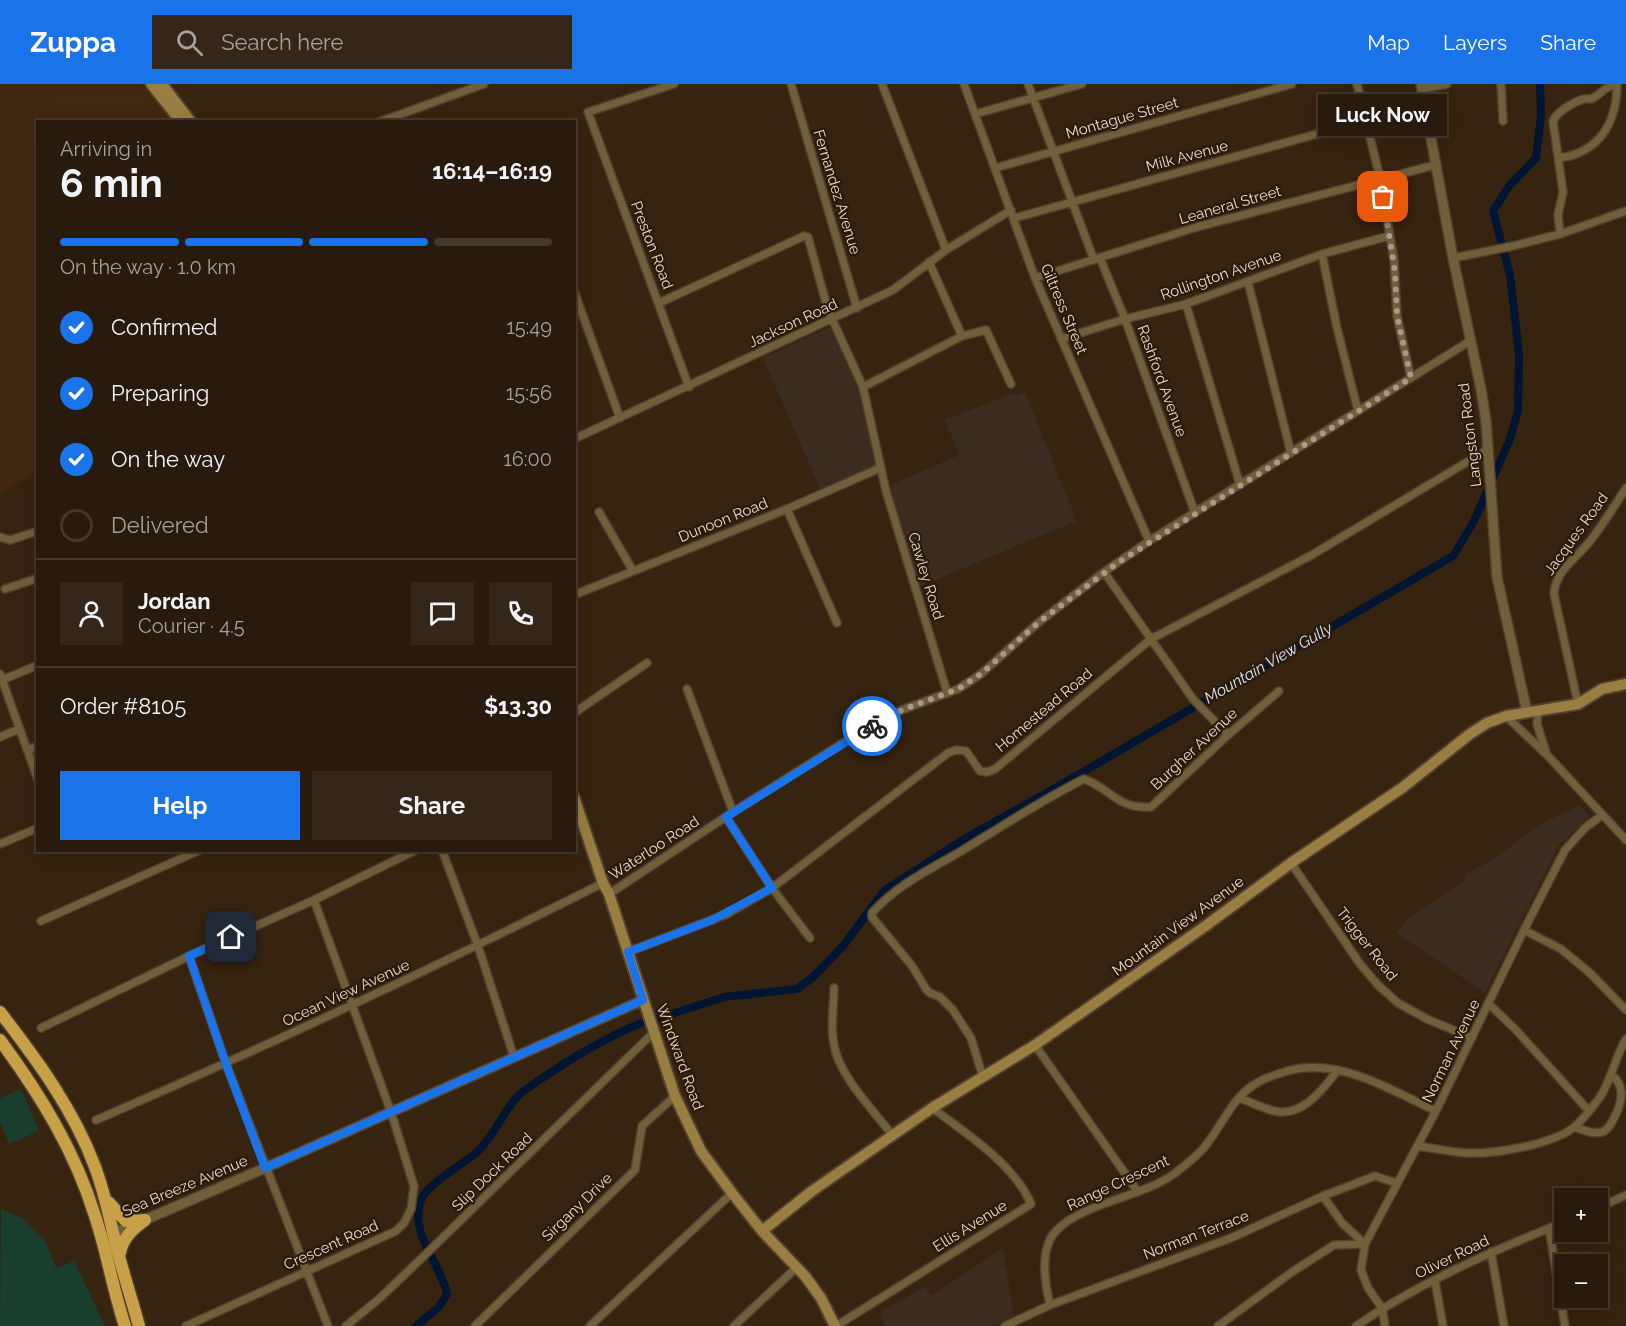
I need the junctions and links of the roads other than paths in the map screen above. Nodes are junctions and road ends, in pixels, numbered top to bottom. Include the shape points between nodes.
1 (151, 84) edge
2 (162, 84) edge
3 (484, 84) edge
4 (674, 84) edge
5 (791, 84) edge
6 (882, 84) edge
7 (964, 84) edge
8 (1028, 84) edge
9 (1082, 84) edge
10 (1292, 84) edge
11 (1357, 84) edge
12 (1447, 84) edge
13 (1500, 84) edge
14 (1422, 86) edge
15 (1617, 86) edge
16 (1033, 98) junction
17 (975, 114) junction
18 (179, 120) edge
19 (189, 120) edge
20 (385, 120) edge
21 (1367, 120) junction
22 (1503, 121) dead end
23 (1053, 151) junction
24 (1560, 158) junction
25 (1435, 165) junction
26 (995, 168) junction
27 (1380, 178) junction
28 (1072, 202) junction
29 (1011, 210) junction
30 (1626, 211) edge
31 (1015, 218) junction
32 (1560, 234) junction
33 (1389, 236) junction
34 (946, 250) junction
35 (1322, 254) junction
36 (1453, 258) junction
37 (1097, 259) junction
38 (929, 262) junction
39 (1035, 278) junction
40 (1248, 282) junction
41 (576, 297) edge
42 (659, 303) junction
43 (1186, 304) junction
44 (857, 308) junction
45 (1125, 319) junction
46 (832, 320) junction
47 (962, 336) junction
48 (1061, 339) junction
49 (1470, 341) junction
50 (1411, 378) junction
51 (1011, 384) dead end
52 (689, 387) junction
53 (863, 387) junction
54 (1358, 411) junction
55 (620, 418) junction
56 (576, 438) edge
57 (1487, 450) junction
58 (1291, 453) junction
59 (880, 468) junction
60 (1240, 485) junction
61 (1626, 488) edge
62 (787, 508) junction
63 (599, 512) dead end
64 (1195, 513) junction
65 (36, 532) edge
66 (0, 537) edge
67 (1149, 541) junction
68 (633, 571) junction
69 (1104, 572) junction
70 (36, 579) edge
71 (5, 589) dead end
72 (576, 595) edge
73 (837, 623) dead end
74 (1151, 639) junction
75 (647, 663) dead end
76 (36, 666) edge
77 (1, 677) edge
78 (1626, 684) edge
79 (687, 689) dead end
80 (1279, 691) dead end
81 (947, 692) junction
82 (1578, 704) junction
83 (1533, 711) junction
84 (576, 712) edge
85 (1506, 716) junction
86 (20, 729) junction
87 (1228, 735) junction
88 (0, 737) edge
89 (36, 747) edge
90 (27, 750) junction
91 (1549, 757) junction
92 (36, 775) edge
93 (576, 803) edge
94 (734, 812) junction
95 (1602, 815) junction
96 (726, 817) junction
97 (36, 829) edge
98 (1626, 840) edge
99 (0, 844) edge
100 (196, 852) edge
101 (412, 852) edge
102 (443, 852) edge
103 (1290, 863) junction
104 (603, 883) junction
105 (772, 888) junction
106 (609, 894) junction
107 (314, 900) junction
108 (41, 921) dead end
109 (1524, 930) junction
110 (810, 938) dead end
111 (478, 946) junction
112 (628, 952) junction
113 (189, 956) junction
114 (834, 988) dead end
115 (643, 1000) junction
116 (1489, 1004) junction
117 (353, 1005) junction
118 (1626, 1010) edge
119 (0, 1012) edge
120 (41, 1028) dead end
121 (653, 1033) junction
122 (1472, 1038) junction
123 (1626, 1039) edge
124 (0, 1040) edge
125 (1035, 1046) junction
126 (514, 1057) junction
127 (226, 1064) junction
128 (1338, 1070) junction
129 (1612, 1075) junction
130 (983, 1077) junction
131 (675, 1096) junction
132 (1239, 1098) junction
133 (932, 1108) junction
134 (1436, 1111) junction
135 (1589, 1111) junction
136 (391, 1112) junction
137 (96, 1120) dead end
138 (1574, 1127) junction
139 (893, 1136) junction
140 (1417, 1146) junction
141 (265, 1168) junction
142 (1396, 1183) junction
143 (1138, 1192) junction
144 (732, 1193) junction
145 (1323, 1196) junction
146 (1626, 1196) edge
147 (107, 1201) junction
148 (1608, 1204) edge
149 (145, 1220) junction
150 (1554, 1226) edge
151 (1549, 1228) junction
152 (762, 1230) junction
153 (115, 1233) junction
154 (101, 1239) junction
155 (1365, 1244) junction
156 (1491, 1252) junction
157 (119, 1258) junction
158 (797, 1267) junction
159 (305, 1271) junction
160 (1435, 1281) junction
161 (1050, 1305) junction
162 (1382, 1308) junction
163 (125, 1326) edge
164 (140, 1326) edge
165 (186, 1326) edge
166 (328, 1326) edge
167 (346, 1326) edge
168 (475, 1326) edge
169 (590, 1326) edge
170 (734, 1326) edge
171 (836, 1326) edge
172 (1005, 1326) edge
173 (1218, 1326) edge
174 (1356, 1326) edge
175 (1385, 1326) edge
176 (1443, 1326) edge
177 (1504, 1326) edge
178 (1565, 1326) edge

1 - 18 main road
2 - 19 main road
3 - 20 street
4 - 42 street, Preston Road via 588,112
5 - 44 street, Fernandez Avenue
6 - 34 street
7 - 17 street, Giltress Street
8 - 16 street, Rashford Avenue
9 - 16 street
10 - 23 street, Montague Street
11 - 21 street
12 - 14 street
13 - 22 street
14 - 25 street, Langston Road
15 - 24 street via 1614,114 1604,135 1593,145
15 - 24 street via 1604,88 1554,117
16 - 17 street
16 - 23 street, Rashford Avenue
17 - 26 street, Giltress Street
21 - 27 street
21 - 28 street, Milk Avenue
23 - 26 street, Montague Street
23 - 28 street, Rashford Avenue
24 - 32 street
25 - 27 street, Leaneral Street
25 - 36 street, Langston Road
26 - 29 street, Giltress Street
27 - 33 street
27 - 37 street, Leaneral Street via 1197,227
28 - 31 street, Milk Avenue
28 - 37 street, Rashford Avenue
29 - 31 street, Giltress Street
29 - 34 street, Jackson Road
30 - 32 street
31 - 39 street, Giltress Street
32 - 36 street
33 - 35 street, Rollington Avenue
33 - 50 street via 1397,316
34 - 38 street, Jackson Road
35 - 40 street, Rollington Avenue
35 - 54 street
36 - 49 street, Langston Road
37 - 39 street, Leaneral Street
37 - 45 street, Rashford Avenue
38 - 44 street, Jackson Road via 893,290
38 - 47 street
39 - 48 street, Giltress Street
40 - 43 street, Rollington Avenue
40 - 58 street
41 - 55 street
42 - 46 street, Cawley Road via 806,236
42 - 52 street, Preston Road
43 - 45 street, Rollington Avenue
43 - 60 street
44 - 46 street, Jackson Road
45 - 48 street, Rollington Avenue
45 - 64 street, Rashford Avenue
46 - 52 street, Jackson Road
46 - 53 street, Cawley Road
47 - 51 street via 986,330
47 - 53 street
48 - 67 street, Giltress Street
49 - 50 street, Waterloo Road
49 - 57 street, Langston Road via 1486,421
50 - 54 street, Waterloo Road
52 - 55 street, Jackson Road
53 - 59 street, Cawley Road
54 - 58 street, Waterloo Road
55 - 56 street, Jackson Road
57 - 74 street, Homestead Road via 1310,556
57 - 83 street, Langston Road via 1497,577
58 - 60 street, Waterloo Road
59 - 62 street, Dunoon Road
59 - 81 street, Cawley Road
60 - 64 street, Waterloo Road
61 - 82 street, Jacques Road via 1554,586
62 - 68 street, Dunoon Road
62 - 73 street
63 - 68 street
64 - 67 street, Waterloo Road
65 - 66 street via 10,540
67 - 69 street, Waterloo Road
68 - 72 street, Dunoon Road
69 - 74 street
69 - 81 street, Waterloo Road via 1039,622 981,674
70 - 71 street
74 - 87 street via 1201,709
74 - 105 street, Homestead Road via 995,769 980,771 966,751 948,753
75 - 84 street
76 - 77 street
77 - 86 street
78 - 82 main road, Mountain View Avenue via 1602,689
79 - 94 street
80 - 87 street, Burgher Avenue
81 - 94 street, Waterloo Road via 854,736
82 - 83 main road, Mountain View Avenue
83 - 85 main road, Mountain View Avenue
83 - 91 street
85 - 91 street
85 - 103 main road, Mountain View Avenue via 1470,734 1395,793
86 - 88 street
86 - 90 street
87 - 130 street, Burgher Avenue via 1151,807 1120,803 1084,779 902,886 872,913 926,989 953,1010 970,1038
89 - 90 street
90 - 92 street
91 - 95 street
93 - 104 main road, Windward Road
94 - 96 street, Waterloo Road
95 - 98 street
95 - 109 street, Norman Avenue via 1565,850
96 - 105 street
96 - 106 street, Waterloo Road
97 - 99 street
100 - 108 street
101 - 107 street
102 - 111 street
103 - 122 street, Trigger Road via 1378,985 1398,1003
103 - 125 main road, Mountain View Avenue
104 - 106 main road, Windward Road
104 - 111 street, Ocean View Avenue
105 - 110 street
105 - 112 street, Homestead Road via 708,922
106 - 112 main road, Windward Road
107 - 113 street
107 - 117 street, Crescent Road
109 - 116 street, Norman Avenue
109 - 118 street via 1561,949
111 - 117 street, Ocean View Avenue
111 - 126 street
112 - 115 main road, Windward Road
113 - 120 street
113 - 127 street
114 - 139 street via 836,1056
115 - 121 main road, Windward Road
115 - 126 street, Sea Breeze Avenue
116 - 122 street, Norman Avenue
116 - 135 street
117 - 127 street, Ocean View Avenue
117 - 136 street, Crescent Road
119 - 147 highway via 54,1085 78,1127
121 - 131 main road, Windward Road
121 - 167 street, Slip Dock Road via 436,1245
122 - 134 street, Norman Avenue
123 - 129 street
124 - 154 highway via 58,1128 96,1216
125 - 130 main road, Mountain View Avenue
125 - 143 street
126 - 136 street, Sea Breeze Avenue
127 - 137 street, Ocean View Avenue
127 - 141 street
128 - 132 street, Range Crescent via 1303,1068 1269,1077 1252,1085
128 - 132 street via 1317,1095 1295,1110 1275,1111
128 - 134 street, Range Crescent
129 - 135 street
129 - 138 street via 1622,1095 1610,1127 1601,1133
130 - 133 main road, Mountain View Avenue
131 - 144 main road, Windward Road via 701,1151
131 - 168 street, Sirgany Drive via 642,1126 635,1170
132 - 143 street, Range Crescent via 1202,1150 1173,1175
133 - 139 main road, Mountain View Avenue
133 - 171 street, Ellis Avenue via 1018,1179 1031,1204
134 - 140 street, Norman Avenue
135 - 138 street
136 - 141 street, Sea Breeze Avenue
136 - 159 street, Crescent Road via 414,1186 411,1209 404,1223 396,1231
138 - 140 street via 1555,1138 1517,1149 1467,1153
139 - 152 main road, Mountain View Avenue
140 - 142 street, Norman Avenue
141 - 149 street, Sea Breeze Avenue
141 - 159 street
142 - 145 street, Norman Terrace via 1375,1176
142 - 155 street, Norman Avenue
143 - 161 street, Range Crescent via 1072,1218 1048,1240 1046,1281
144 - 152 main road, Windward Road
144 - 169 street
145 - 155 street via 1342,1223
145 - 161 street, Norman Terrace via 1231,1238
146 - 148 street
147 - 149 highway via 126,1221
147 - 153 highway
149 - 153 street, Sea Breeze Avenue
149 - 157 highway via 121,1245
150 - 151 street, Oliver Road
151 - 156 street, Oliver Road
151 - 178 street
152 - 158 main road, Windward Road
153 - 154 street, Sea Breeze Avenue
153 - 157 highway
154 - 163 highway
155 - 162 street, Norman Avenue via 1361,1270
155 - 173 street via 1334,1245
156 - 160 street, Oliver Road
156 - 177 street
157 - 164 highway
158 - 170 street
158 - 171 main road, Windward Road
159 - 165 street, Crescent Road
159 - 166 street
160 - 162 street, Oliver Road
160 - 176 street
161 - 172 street, Norman Terrace
162 - 174 street, Oliver Road
162 - 175 street

